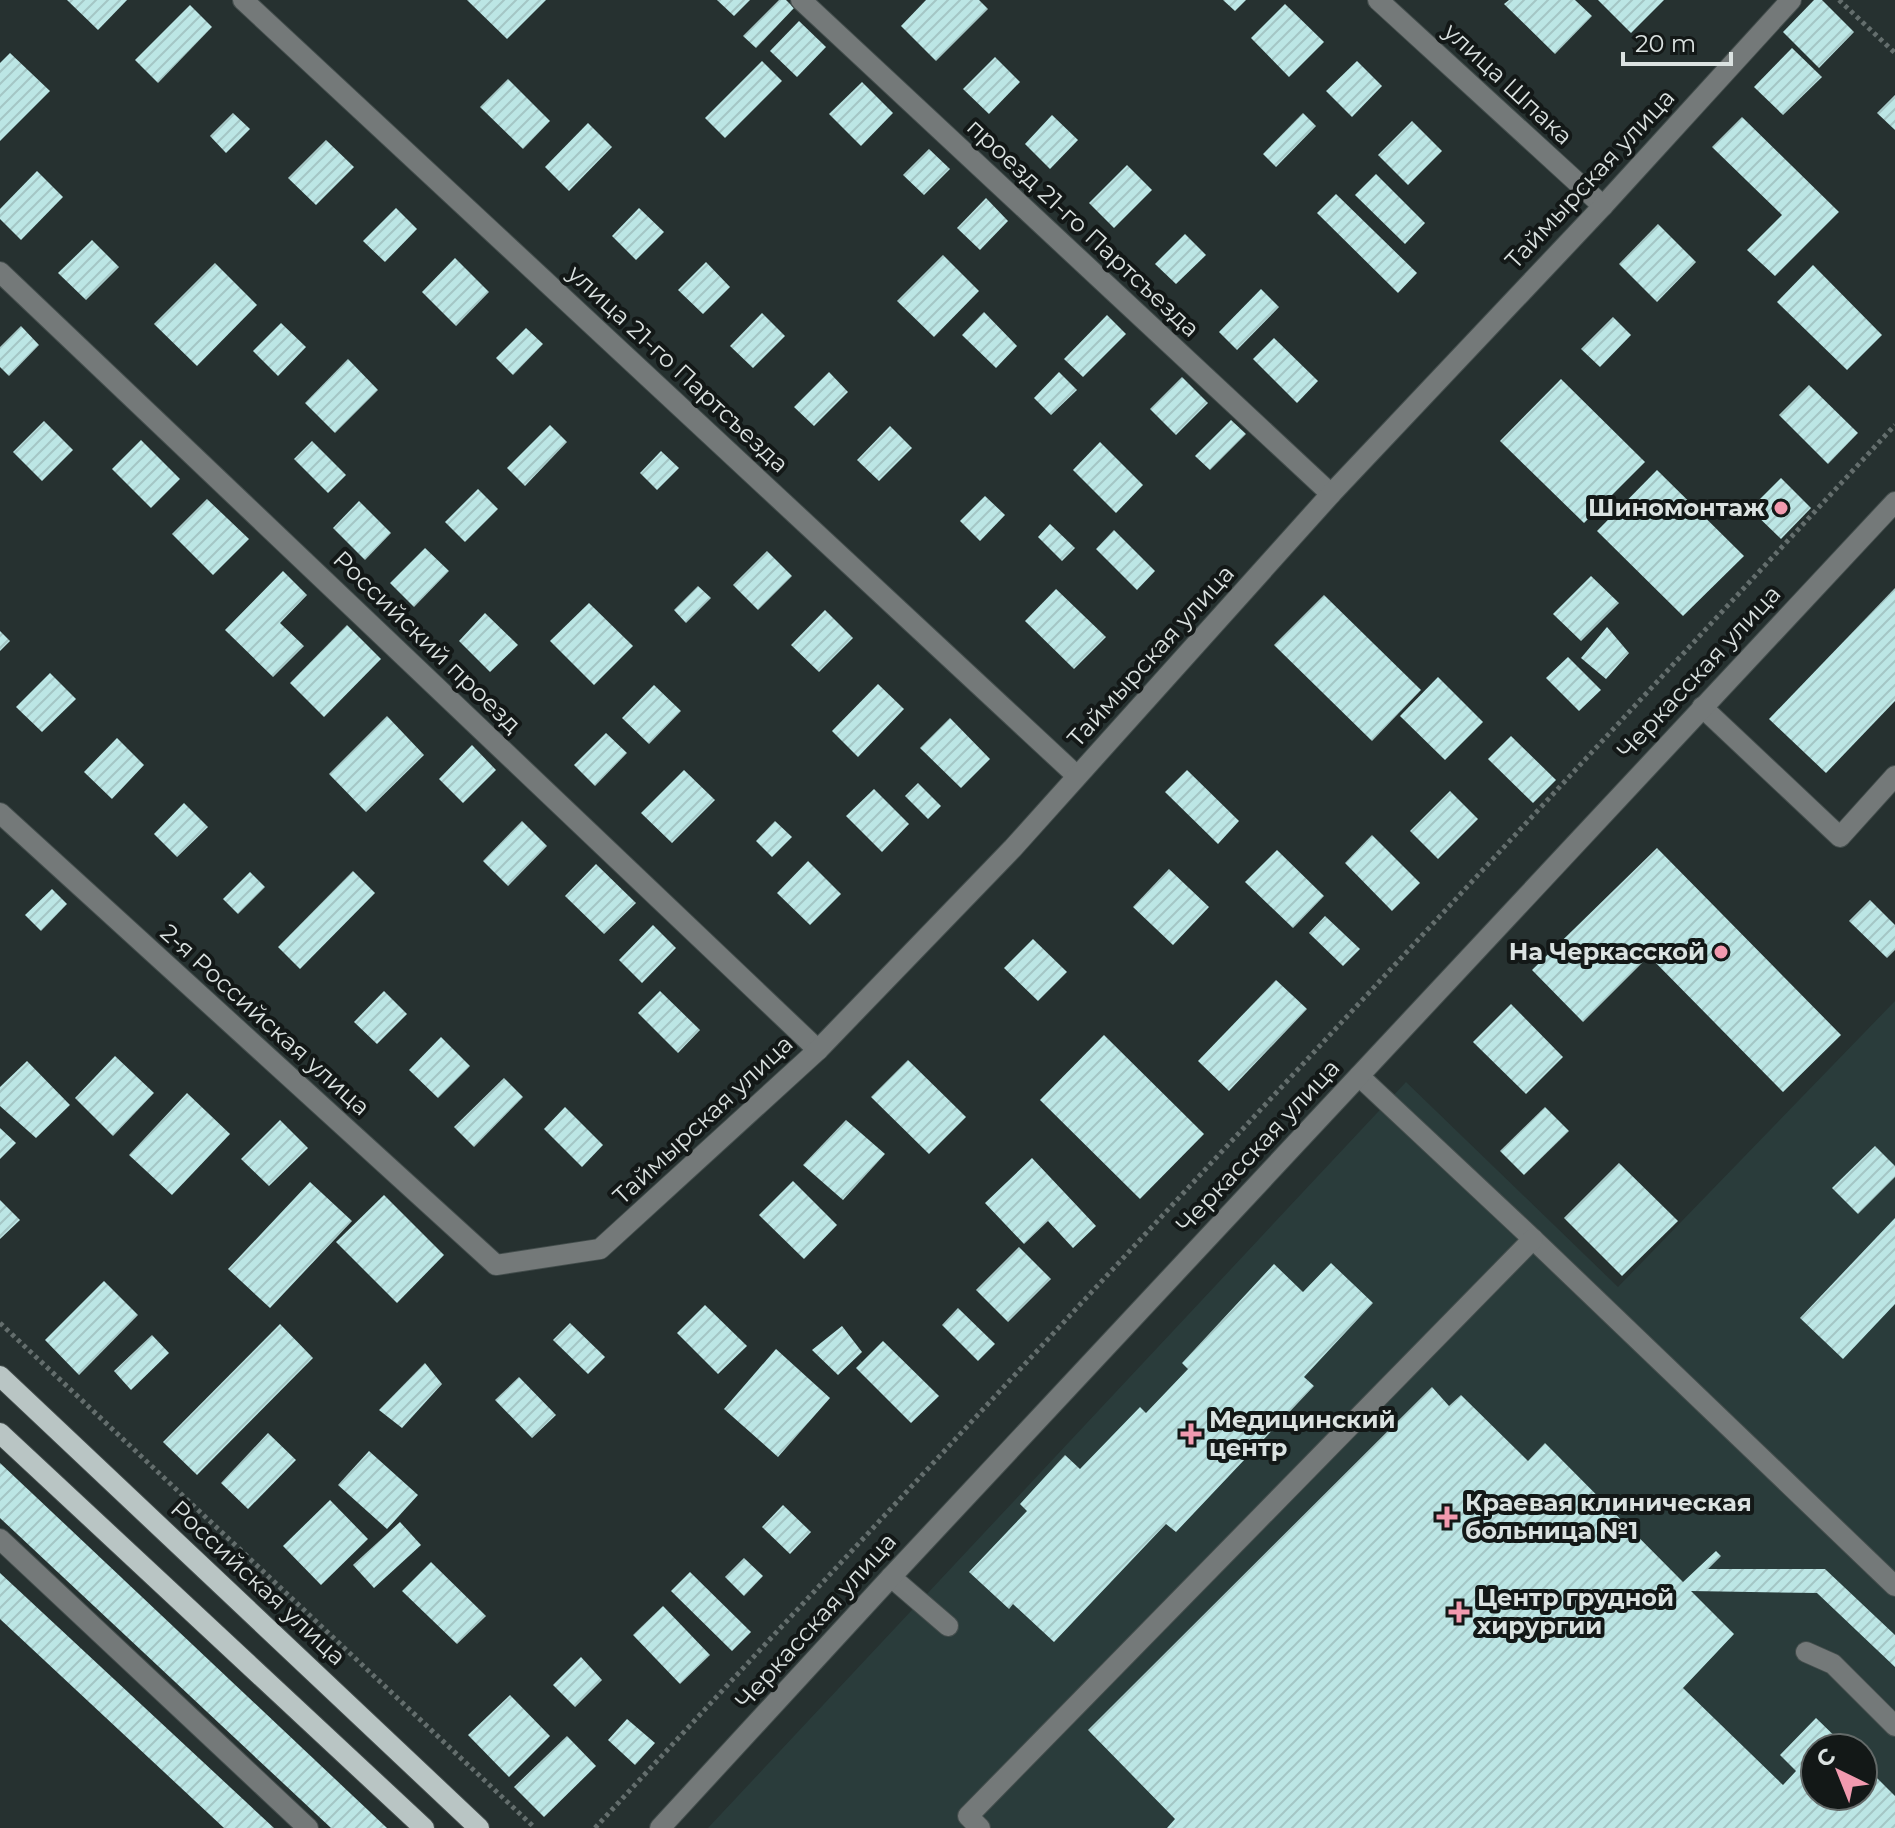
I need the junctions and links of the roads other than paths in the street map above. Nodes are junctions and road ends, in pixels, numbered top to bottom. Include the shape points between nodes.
1 (243, 0) edge
2 (801, 0) edge
3 (1378, 0) edge
4 (1791, 0) edge
5 (1603, 206) junction
6 (0, 272) edge
7 (1331, 494) junction
8 (1895, 502) edge
9 (1702, 707) junction
10 (1077, 776) junction
11 (1895, 776) edge
12 (0, 813) edge
13 (818, 1050) junction
14 (1359, 1076) junction
15 (1533, 1239) junction
16 (496, 1265) joint
17 (0, 1376) edge
18 (0, 1433) edge
19 (0, 1539) edge
20 (891, 1577) junction
21 (1895, 1586) edge
22 (948, 1626) dead end
23 (1806, 1652) dead end
24 (1895, 1726) edge
25 (308, 1828) edge
26 (424, 1828) edge
27 (479, 1828) edge
28 (660, 1828) edge
29 (980, 1828) edge

1 - 10 street, улица 21-го Партсъезда
2 - 7 street, проезд 21-го Партсъезда
3 - 5 street, улица Шпака
4 - 5 street, Таймырская улица
5 - 7 street, Таймырская улица
6 - 13 street, Российский проезд
7 - 10 street, Таймырская улица
8 - 9 street, Черкасская улица
9 - 11 street via 1840,837
9 - 14 street, Черкасская улица
10 - 13 street, Таймырская улица
12 - 16 street, 2-я Российская улица
13 - 16 street, Таймырская улица via 600,1249
14 - 15 street
14 - 20 street, Черкасская улица
15 - 21 street
15 - 29 street via 968,1816
17 - 27 main road, Российская улица
18 - 26 main road
19 - 25 street
20 - 22 street
20 - 28 street, Черкасская улица
23 - 24 street via 1833,1664

